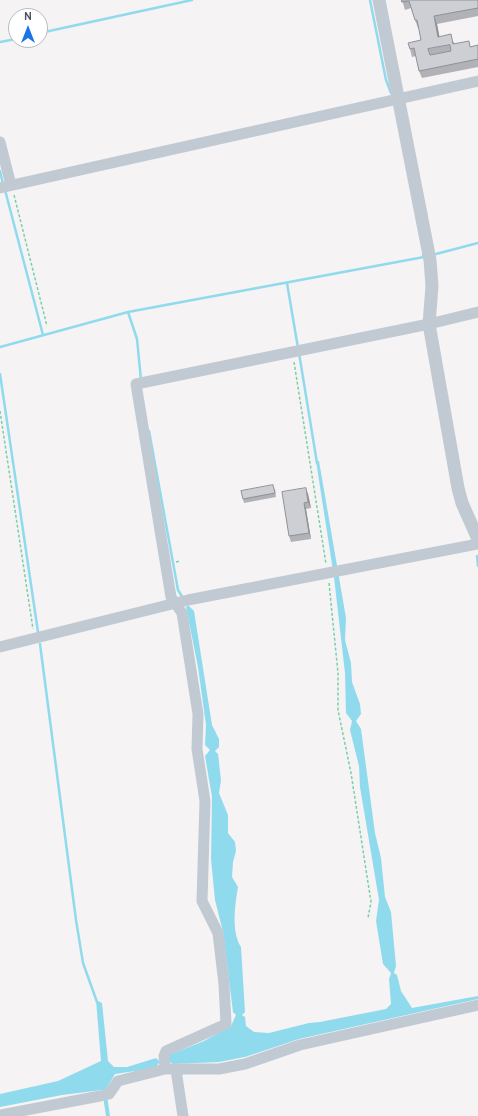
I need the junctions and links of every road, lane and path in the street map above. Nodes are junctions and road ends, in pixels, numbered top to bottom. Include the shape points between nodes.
1 (379, 0) edge
2 (478, 82) edge
3 (399, 98) junction
4 (0, 142) edge
5 (5, 187) edge
6 (478, 312) edge
7 (428, 324) junction
8 (46, 326) dead end
9 (297, 351) junction
10 (0, 412) edge
11 (478, 539) edge
12 (478, 544) edge
13 (327, 572) junction
14 (182, 603) junction
15 (34, 639) junction
16 (0, 647) edge
17 (368, 918) dead end
18 (478, 1005) edge
19 (167, 1065) junction
20 (0, 1114) edge
21 (184, 1116) edge

1 - 3 street
2 - 3 street
3 - 5 street
3 - 7 street via 430,260 432,286
4 - 5 street
5 - 8 path
6 - 7 street
7 - 9 street
7 - 11 street via 458,488
9 - 13 path
9 - 14 street via 141,383 171,597
10 - 15 path
12 - 13 street
13 - 14 street
13 - 17 path via 338,673 338,710 371,902
14 - 15 street
14 - 19 street via 198,714 197,748 205,801 202,901 218,933 226,1024 166,1051
15 - 16 street
18 - 19 street via 300,1045 245,1064 219,1069
19 - 20 street via 118,1081 105,1095
19 - 21 street

